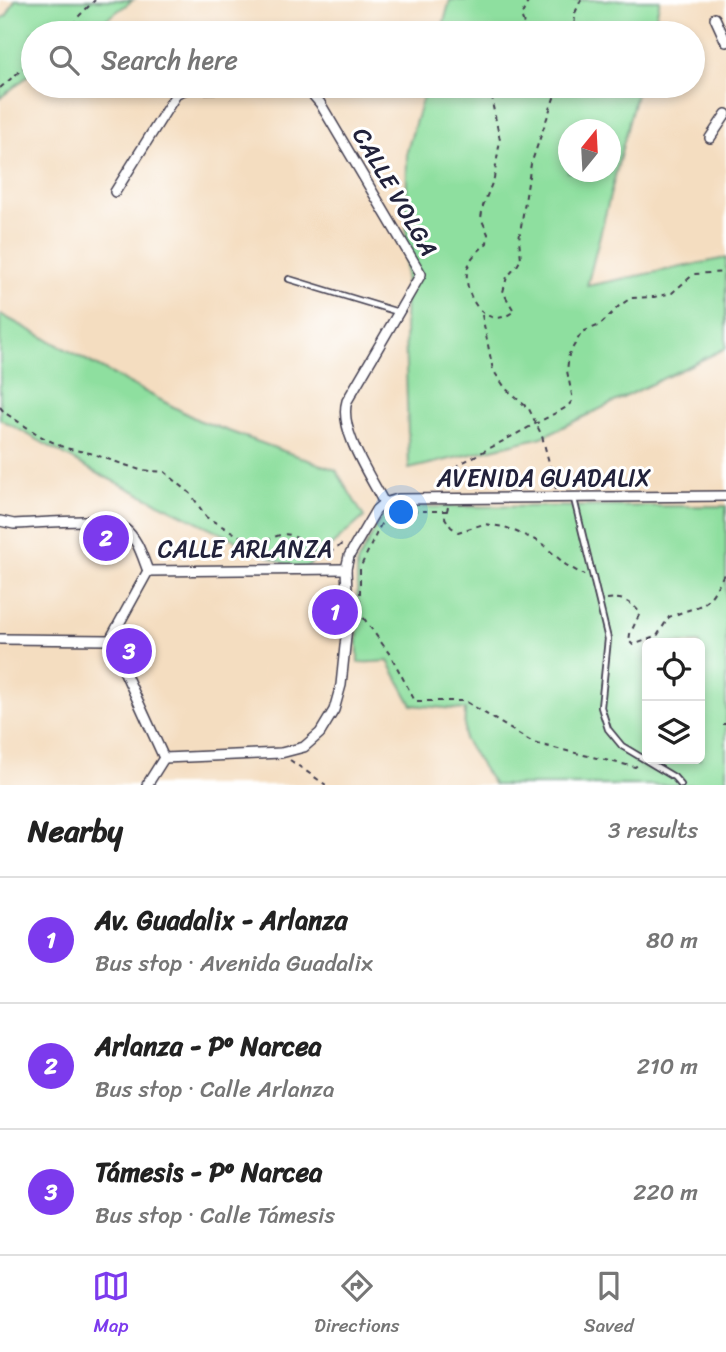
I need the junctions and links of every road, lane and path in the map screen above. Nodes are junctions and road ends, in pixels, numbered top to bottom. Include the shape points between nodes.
1 (95, 0) edge
2 (530, 0) edge
3 (581, 0) edge
4 (715, 19) dead end
5 (75, 21) edge
6 (523, 21) edge
7 (575, 21) edge
8 (726, 42) edge
9 (21, 70) edge
10 (0, 88) edge
11 (174, 98) edge
12 (316, 98) edge
13 (493, 98) edge
14 (554, 98) edge
15 (726, 114) edge
16 (710, 138) dead end
17 (115, 192) dead end
18 (726, 272) edge
19 (289, 279) dead end
20 (399, 312) junction
21 (482, 314) junction
22 (0, 407) edge
23 (536, 424) junction
24 (726, 496) edge
25 (450, 498) junction
26 (558, 498) junction
27 (574, 498) junction
28 (384, 503) junction
29 (447, 511) junction
30 (0, 522) edge
31 (353, 549) junction
32 (346, 569) junction
33 (726, 570) edge
34 (148, 571) junction
35 (594, 580) junction
36 (599, 599) junction
37 (0, 639) edge
38 (110, 640) junction
39 (281, 753) junction
40 (642, 757) edge
41 (164, 758) junction
42 (642, 762) edge
43 (654, 764) edge
44 (147, 785) edge
45 (326, 785) edge
46 (681, 785) edge

1 - 5 path
2 - 6 path
3 - 7 path
4 - 8 street
9 - 10 path
11 - 17 street, CALLE VOLGA
12 - 20 street, CALLE VOLGA via 421,274
13 - 21 path via 500,140 481,218 487,243 467,268 475,307
14 - 21 path via 531,164 519,239 521,259 507,277 503,292 514,311 508,316
15 - 16 street
18 - 23 path via 694,274 672,293 631,298 600,325 582,332 569,354 573,400
19 - 20 lane
20 - 28 street, CALLE VOLGA via 344,411 352,440
21 - 23 path via 494,370 506,389 529,409
22 - 31 path via 65,448 140,470 165,471 191,494 206,517 247,541 262,544 285,533 322,554 343,543
23 - 25 path via 458,465
23 - 26 path
24 - 27 street, AVENIDA GUADALIX
25 - 26 street, AVENIDA GUADALIX
25 - 28 street, AVENIDA GUADALIX
25 - 29 path
26 - 27 street, AVENIDA GUADALIX
27 - 35 lane
28 - 31 street
29 - 35 path via 445,518 458,532 484,523 505,527 540,542 566,565
29 - 42 path via 402,511 389,516 360,568 360,613 415,701 466,701 533,743 635,767
30 - 34 street, CALLE ARLANZA via 106,521 123,527 138,544
31 - 32 street
32 - 34 street, CALLE ARLANZA
32 - 39 street via 348,617 334,710 320,733 304,747
33 - 36 path via 709,600 696,610 670,617 657,636 633,645 630,634 640,613 633,603
34 - 38 street
35 - 36 lane
36 - 40 lane via 608,639 601,707 608,729 622,746
37 - 38 street
38 - 41 street
39 - 41 street
39 - 45 path
41 - 44 street
43 - 46 lane

